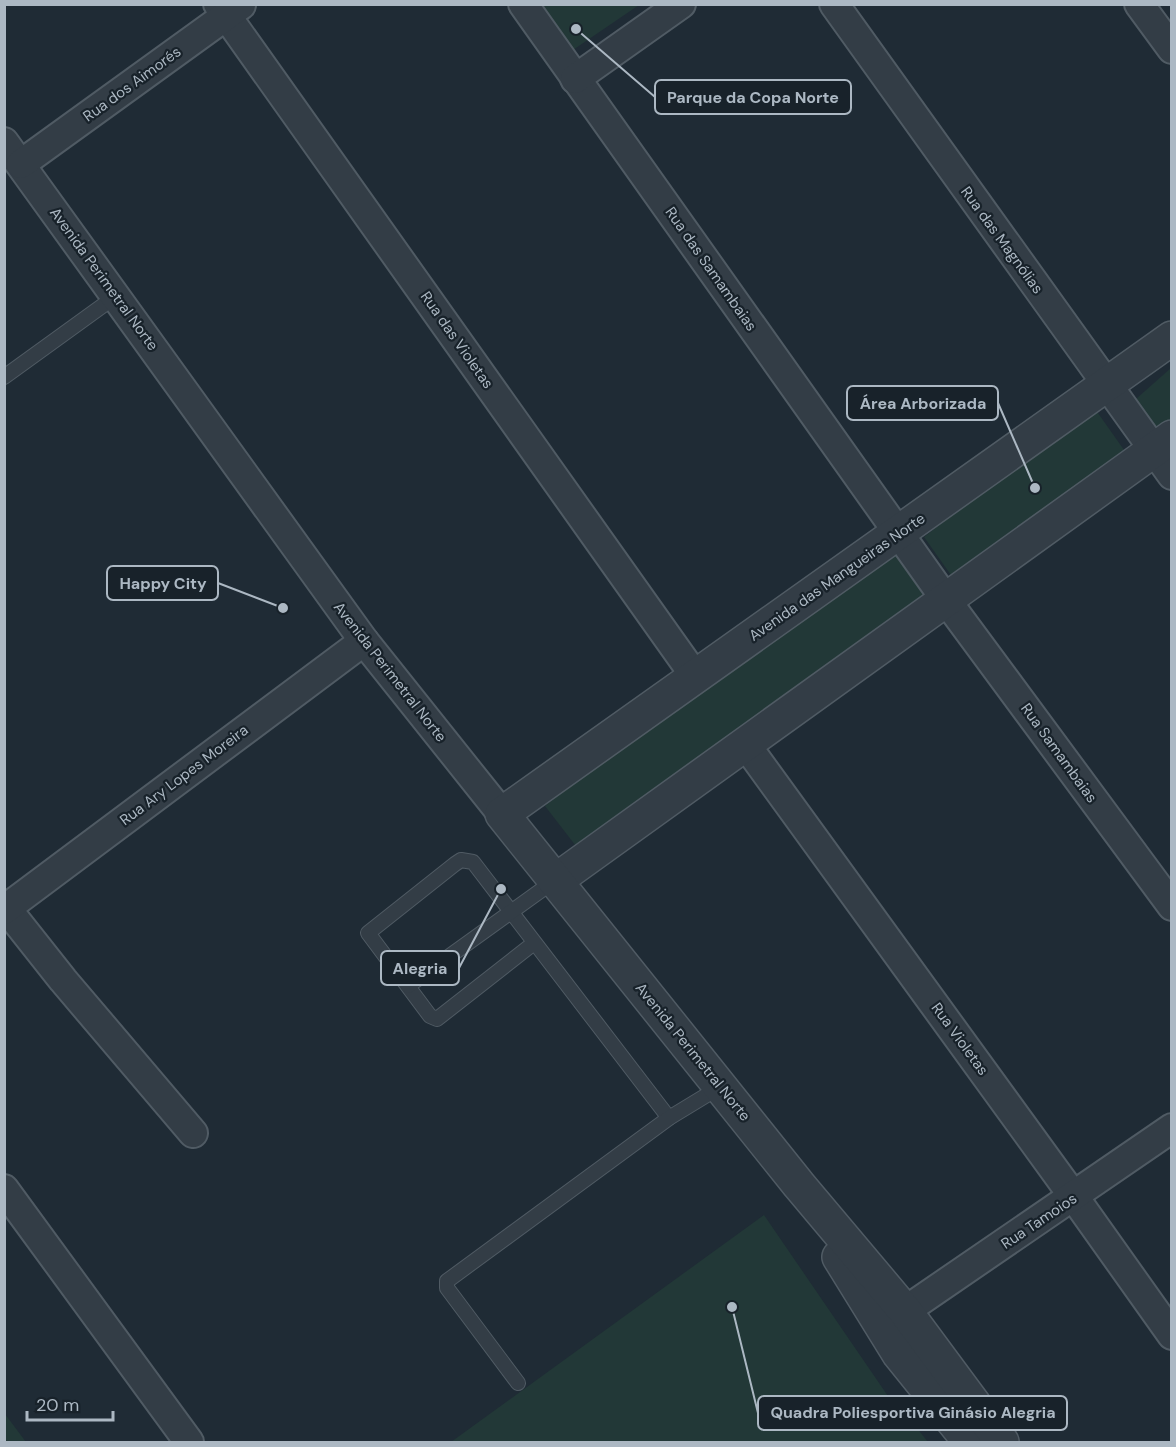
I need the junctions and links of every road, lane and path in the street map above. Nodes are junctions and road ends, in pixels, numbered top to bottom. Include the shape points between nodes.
1 (523, 4) edge
2 (681, 4) edge
3 (834, 4) edge
4 (1139, 4) edge
5 (229, 8) edge
6 (1172, 49) edge
7 (575, 79) junction
8 (13, 153) edge
9 (116, 296) junction
10 (1172, 338) edge
11 (4, 377) edge
12 (1105, 385) junction
13 (1166, 454) edge
14 (898, 534) junction
15 (946, 600) junction
16 (363, 641) junction
17 (695, 676) junction
18 (746, 745) junction
19 (502, 814) junction
20 (555, 881) junction
21 (1172, 906) edge
22 (5, 909) edge
23 (510, 912) junction
24 (534, 943) junction
25 (408, 987) junction
26 (720, 1087) junction
27 (669, 1118) junction
28 (1172, 1128) edge
29 (193, 1133) dead end
30 (799, 1185) junction
31 (4, 1189) edge
32 (1074, 1197) junction
33 (905, 1311) junction
34 (1172, 1335) edge
35 (518, 1383) dead end
36 (189, 1443) edge
37 (970, 1443) edge
38 (1002, 1443) edge

1 - 7 street, Rua das Samambaias
2 - 7 street
3 - 12 street, Rua das Magnólias
4 - 6 street
5 - 8 street, Rua dos Aimorés
5 - 17 street, Rua das Violetas
7 - 14 street, Rua das Samambaias
8 - 9 street, Avenida Perimetral Norte
9 - 11 lane
9 - 16 street, Avenida Perimetral Norte
10 - 12 street, Avenida das Mangueiras Norte
12 - 13 street, Rua das Magnólias
12 - 14 street, Avenida das Mangueiras Norte
13 - 15 street
14 - 15 street, Rua das Samambaias
14 - 17 street, Avenida das Mangueiras Norte
15 - 18 street
15 - 21 street, Rua Samambaias
16 - 19 street, Avenida Perimetral Norte
16 - 22 street, Rua Ary Lopes Moreira
17 - 19 street, Avenida das Mangueiras Norte
18 - 20 street
18 - 32 street, Rua Violetas
19 - 20 street, Avenida Perimetral Norte
20 - 23 lane
20 - 26 street, Avenida Perimetral Norte
22 - 29 street
23 - 24 lane
23 - 25 lane
23 - 25 lane via 472,862 455,864 369,930 369,937
24 - 25 lane via 440,1018 430,1016
24 - 27 lane
26 - 27 lane
26 - 30 street, Avenida Perimetral Norte
27 - 35 lane via 447,1281 447,1287
28 - 32 street, Rua Tamoios
30 - 33 street, Avenida Perimetral Norte
30 - 37 street, Avenida Perimetral Norte via 882,1330
31 - 36 street
32 - 33 street, Rua Tamoios
32 - 34 street, Rua Violetas
33 - 38 street, Avenida Perimetral Norte

